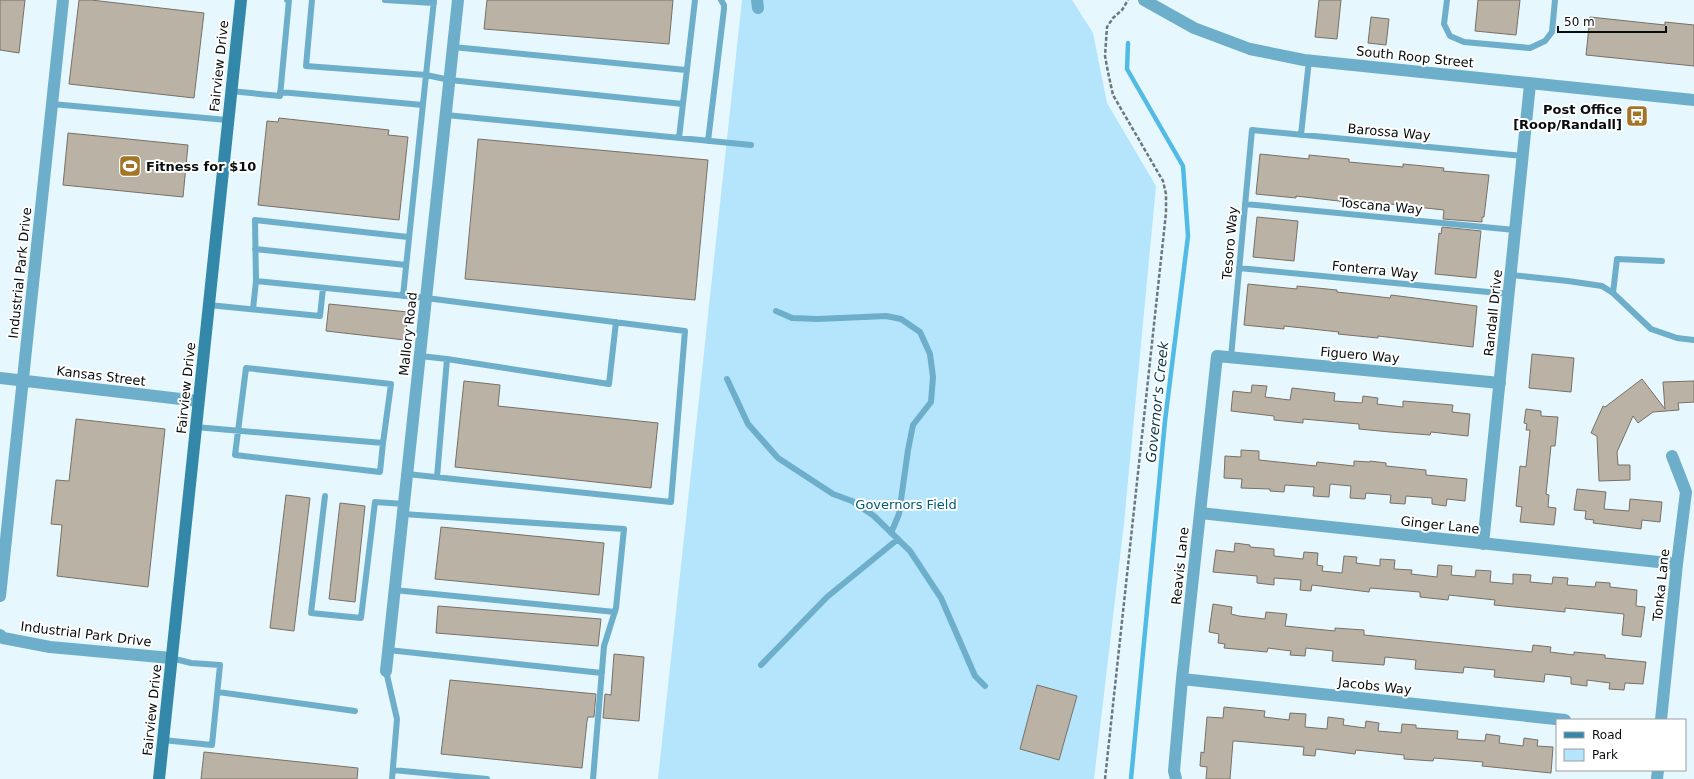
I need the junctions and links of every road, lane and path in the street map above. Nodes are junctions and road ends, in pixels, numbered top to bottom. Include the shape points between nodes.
1 (63, 0) edge
2 (241, 0) edge
3 (288, 0) edge
4 (312, 0) edge
5 (385, 0) edge
6 (395, 0) edge
7 (458, 0) edge
8 (695, 0) edge
9 (721, 0) edge
10 (1128, 0) edge
11 (1144, 0) edge
12 (1447, 0) edge
13 (1555, 0) edge
14 (434, 2) edge
15 (453, 47) junction
16 (1309, 60) junction
17 (686, 70) junction
18 (426, 75) junction
19 (450, 80) junction
20 (1530, 84) junction
21 (230, 91) junction
22 (280, 92) junction
23 (1694, 100) edge
24 (52, 104) junction
25 (683, 104) junction
26 (423, 105) junction
27 (446, 115) junction
28 (228, 120) junction
29 (1252, 130) joint
30 (1301, 135) junction
31 (679, 138) junction
32 (708, 141) junction
33 (751, 145) dead end
34 (1523, 156) junction
35 (1245, 204) junction
36 (1515, 230) junction
37 (408, 237) junction
38 (255, 249) junction
39 (1662, 261) dead end
40 (406, 265) junction
41 (1239, 268) junction
42 (1511, 275) junction
43 (256, 281) junction
44 (323, 288) junction
45 (1613, 293) junction
46 (1509, 294) junction
47 (403, 296) junction
48 (426, 298) junction
49 (209, 305) junction
50 (253, 309) junction
51 (776, 311) dead end
52 (616, 322) junction
53 (1694, 340) edge
54 (420, 356) junction
55 (1217, 356) joint
56 (1231, 357) junction
57 (447, 359) junction
58 (0, 378) edge
59 (727, 379) dead end
60 (22, 380) junction
61 (1500, 382) junction
62 (198, 401) junction
63 (196, 427) junction
64 (238, 431) junction
65 (383, 443) junction
66 (1672, 456) dead end
67 (407, 474) junction
68 (437, 477) junction
69 (325, 496) dead end
70 (403, 509) junction
71 (1200, 513) junction
72 (891, 533) junction
73 (898, 539) junction
74 (1483, 544) junction
75 (1677, 564) junction
76 (394, 590) junction
77 (0, 596) edge
78 (615, 612) junction
79 (0, 635) edge
80 (388, 650) junction
81 (171, 658) junction
82 (761, 665) dead end
83 (386, 671) joint
84 (602, 673) junction
85 (1182, 679) junction
86 (985, 686) dead end
87 (218, 692) junction
88 (355, 711) dead end
89 (1556, 719) edge
90 (1661, 719) edge
91 (163, 740) junction
92 (393, 770) junction
93 (159, 779) edge
94 (392, 779) edge
95 (487, 779) edge
96 (593, 779) edge
97 (1105, 779) edge
98 (1176, 779) edge

1 - 24 street, Industrial Park Drive
2 - 21 main road, Fairview Drive
3 - 22 lane
4 - 18 lane via 306,66
5 - 6 lane
6 - 14 lane
7 - 15 street, Mallory Road
8 - 17 lane
9 - 32 lane via 724,9
10 - 97 path via 1107,27 1105,56 1113,95 1163,182 1166,213
11 - 16 street, South Roop Street via 1194,28 1250,48
12 - 13 lane via 1444,24 1450,36 1464,42 1530,48 1546,41 1552,32
14 - 18 lane
15 - 17 lane
15 - 19 street, Mallory Road
16 - 20 street, South Roop Street
16 - 30 lane
17 - 25 lane
18 - 19 lane
18 - 26 lane
19 - 25 lane
19 - 27 street, Mallory Road
20 - 23 street, South Roop Street
20 - 34 street, Randall Drive
21 - 22 lane via 280,96
21 - 28 main road, Fairview Drive
22 - 26 lane
24 - 28 lane
24 - 60 street, Industrial Park Drive
25 - 31 lane
26 - 37 lane
27 - 31 lane
27 - 48 street, Mallory Road
28 - 49 main road, Fairview Drive
29 - 30 lane, Barossa Way
29 - 35 lane, Tesoro Way
30 - 34 lane, Barossa Way
31 - 32 lane
32 - 33 lane
34 - 36 street, Randall Drive
35 - 36 lane, Toscana Way
35 - 41 lane, Tesoro Way
36 - 42 street, Randall Drive
37 - 38 lane via 255,220
37 - 40 lane
38 - 40 lane
38 - 43 lane
39 - 45 lane via 1617,259
40 - 47 lane
41 - 46 lane, Fonterra Way
41 - 56 lane, Tesoro Way
42 - 45 lane via 1602,286
42 - 46 street, Randall Drive
43 - 44 lane
43 - 50 lane
44 - 47 lane
44 - 50 lane via 320,316
45 - 53 lane via 1651,329 1677,338
46 - 61 street, Randall Drive
47 - 48 lane
48 - 52 lane
48 - 54 street, Mallory Road
49 - 50 lane
49 - 62 main road, Fairview Drive
51 - 72 lane via 792,318 886,316 901,320 920,332 930,354 933,377 931,402 913,425 899,514
52 - 57 lane via 609,384
52 - 68 lane via 685,331 671,502
54 - 57 lane
54 - 67 street, Mallory Road
55 - 56 street, Figuero Way
55 - 71 street, Reavis Lane
56 - 61 street, Figuero Way
57 - 68 lane
58 - 60 street, Kansas Street
59 - 72 lane via 748,424 778,458 833,494 852,501 874,516
60 - 62 street, Kansas Street
60 - 77 street, Industrial Park Drive
61 - 74 street, Randall Drive
62 - 63 main road, Fairview Drive
63 - 64 lane
63 - 81 main road, Fairview Drive
64 - 65 lane
64 - 65 lane via 235,455 380,472
64 - 65 lane via 246,368 391,384
66 - 75 street, Tonka Lane via 1686,492
67 - 68 lane
67 - 70 street, Mallory Road
69 - 70 lane via 311,613 361,618 375,502
70 - 76 street, Mallory Road
70 - 78 lane via 624,529
71 - 74 street, Ginger Lane
71 - 85 street, Reavis Lane
72 - 73 lane
73 - 82 lane via 827,597
73 - 86 lane via 910,551 941,598 975,676
74 - 75 street, Ginger Lane
75 - 90 street, Tonka Lane
76 - 78 lane
76 - 80 street, Mallory Road
78 - 84 lane via 604,646
79 - 81 street, Industrial Park Drive via 2,638 50,647
80 - 83 street, Mallory Road
80 - 84 lane
81 - 87 lane via 191,663 220,665
81 - 91 main road, Fairview Drive
83 - 92 lane via 397,719
84 - 96 lane
85 - 89 street, Jacobs Way
85 - 98 street, Reavis Lane via 1174,771
87 - 88 lane
87 - 91 lane via 212,745
91 - 93 main road, Fairview Drive
92 - 94 lane
92 - 95 lane

